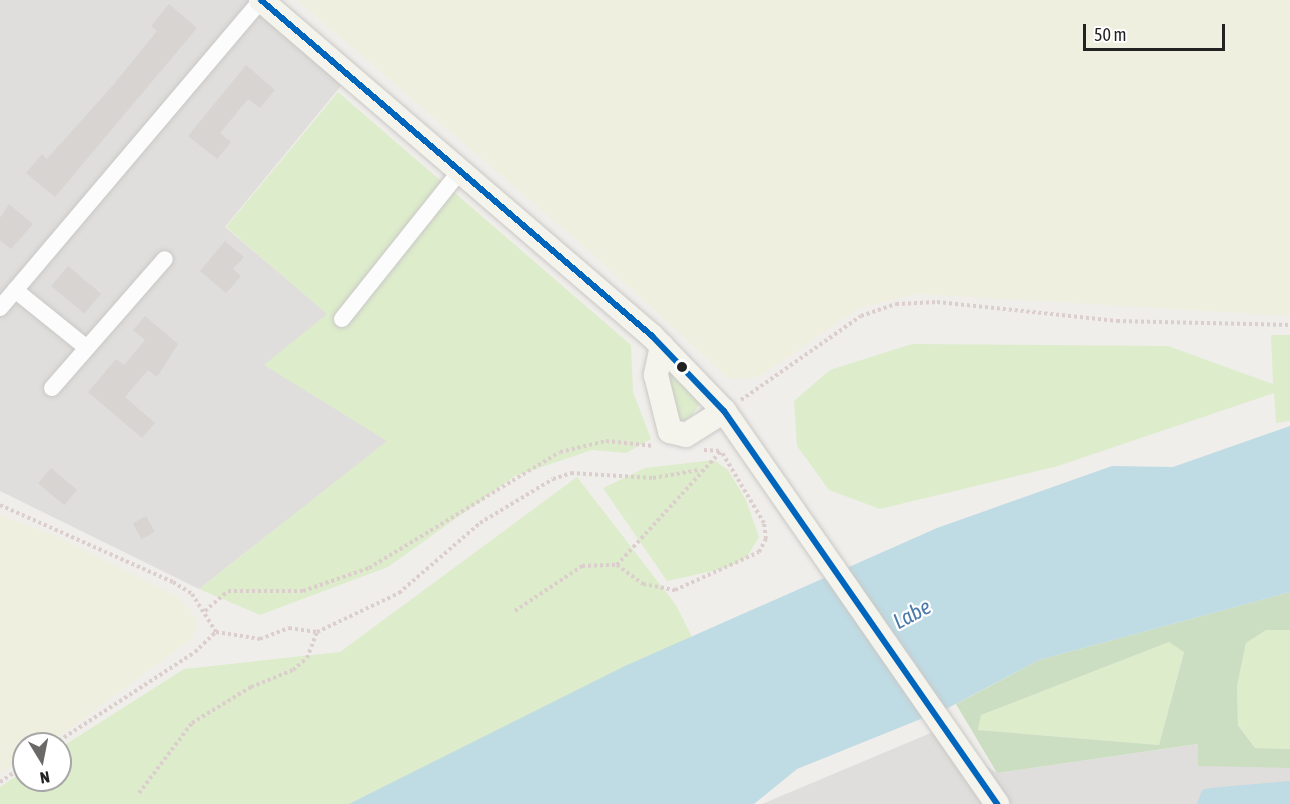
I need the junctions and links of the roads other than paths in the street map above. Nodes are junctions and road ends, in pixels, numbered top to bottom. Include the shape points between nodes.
1 (261, 0) edge
2 (460, 171) junction
3 (165, 259) dead end
4 (15, 290) junction
5 (0, 308) edge
6 (342, 319) dead end
7 (662, 346) junction
8 (87, 348) junction
9 (52, 388) dead end
10 (724, 411) junction
11 (997, 804) edge

1 - 2 street
1 - 4 street
2 - 6 street
2 - 7 street
3 - 8 street
4 - 5 street
4 - 8 street
7 - 10 street
7 - 10 street via 656,375 670,431 686,435
8 - 9 street
10 - 11 street via 826,552

